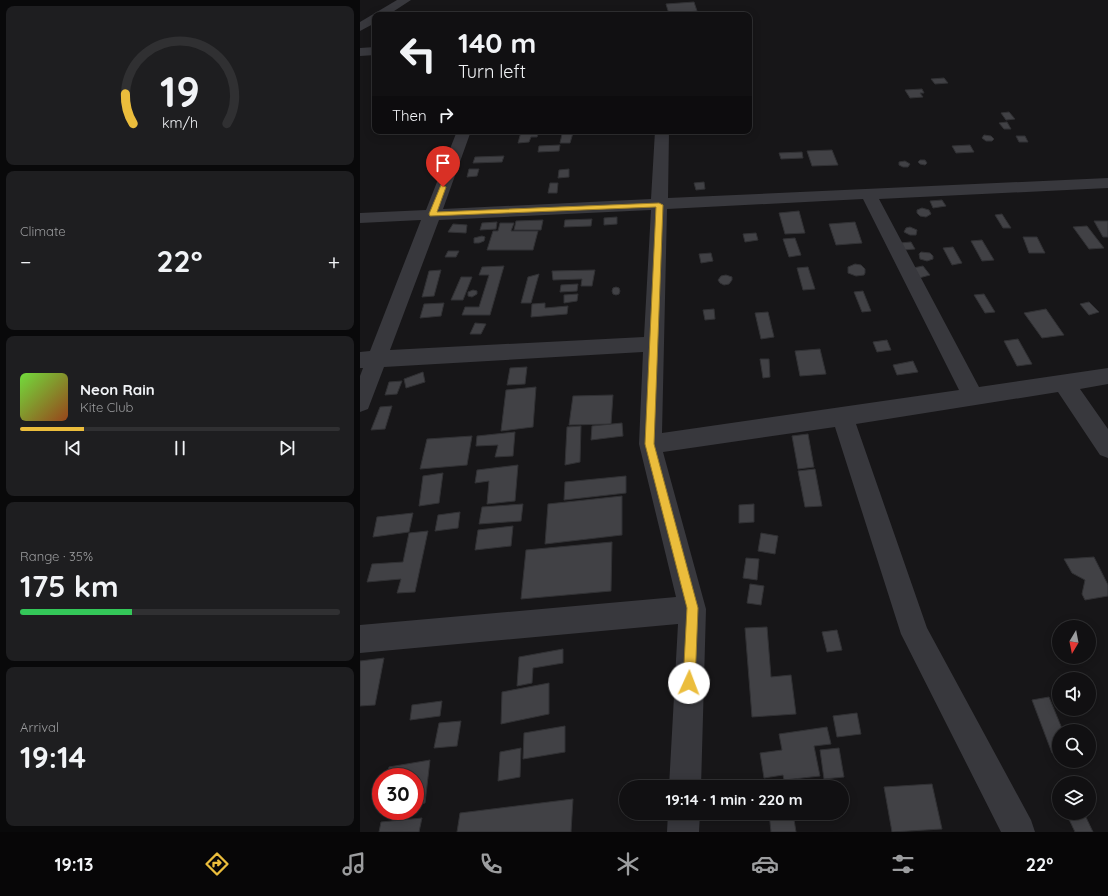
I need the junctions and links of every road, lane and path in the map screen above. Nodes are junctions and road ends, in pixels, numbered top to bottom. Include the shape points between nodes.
1 (405, 0) edge
2 (385, 12) edge
3 (372, 20) edge
4 (360, 27) edge
5 (372, 51) edge
6 (360, 52) edge
7 (463, 134) edge
8 (662, 134) edge
9 (1108, 183) edge
10 (869, 195) junction
11 (659, 205) junction
12 (432, 214) junction
13 (360, 218) edge
14 (654, 344) junction
15 (369, 360) edge
16 (1108, 376) edge
17 (1063, 382) junction
18 (973, 396) junction
19 (360, 403) edge
20 (843, 417) junction
21 (650, 444) junction
22 (1108, 448) edge
23 (692, 608) junction
24 (360, 639) edge
25 (685, 780) edge
26 (684, 820) edge
27 (683, 832) edge
28 (1019, 832) edge

1 - 2 street
3 - 4 street
5 - 6 street
7 - 12 street
8 - 11 street
9 - 10 street
10 - 11 street
10 - 18 street
11 - 12 street
11 - 14 street
12 - 13 street
12 - 15 street
14 - 15 street
14 - 21 street
15 - 19 street
16 - 17 street
17 - 18 street
17 - 22 street
18 - 20 street
20 - 21 street
20 - 28 street via 915,634
21 - 23 street
23 - 24 street
23 - 25 street
26 - 27 street

